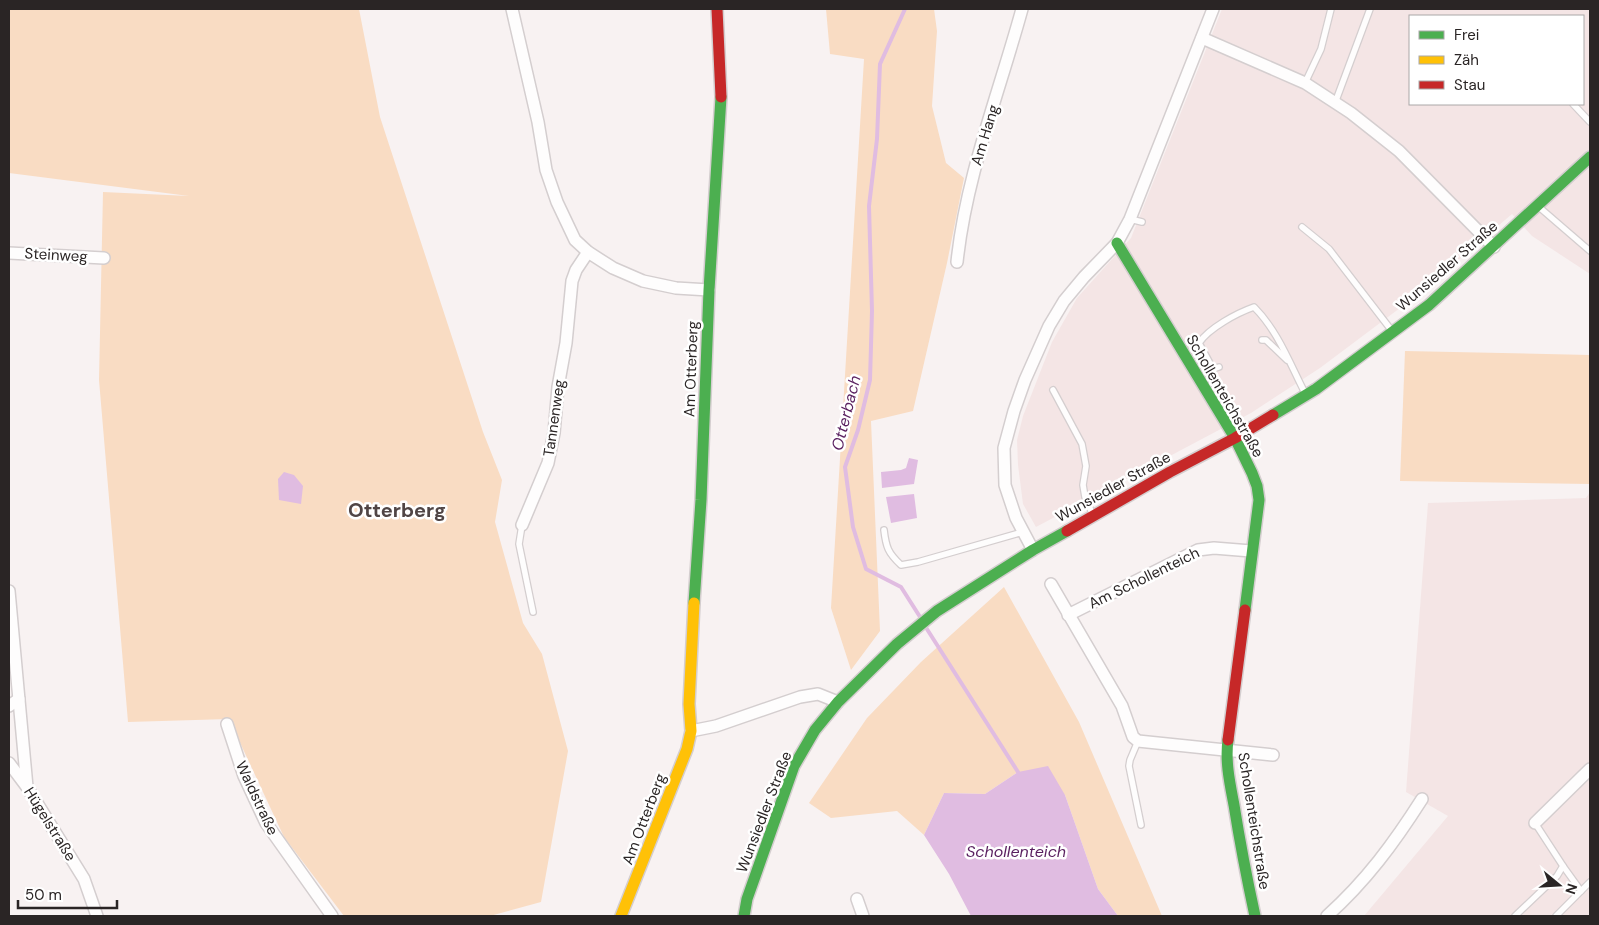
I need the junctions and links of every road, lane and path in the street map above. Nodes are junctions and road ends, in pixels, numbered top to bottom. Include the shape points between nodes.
1 (512, 9) edge
2 (717, 9) edge
3 (1022, 9) edge
4 (1213, 9) edge
5 (1331, 9) edge
6 (1370, 9) edge
7 (1202, 38) junction
8 (1305, 83) junction
9 (1335, 103) junction
10 (1574, 105) edge
11 (1590, 122) edge
12 (1590, 157) edge
13 (1538, 206) junction
14 (1130, 219) junction
15 (1142, 222) dead end
16 (1302, 227) dead end
17 (1118, 243) junction
18 (1494, 247) junction
19 (588, 252) junction
20 (1590, 252) edge
21 (9, 253) edge
22 (104, 258) dead end
23 (957, 262) dead end
24 (709, 290) junction
25 (1392, 332) junction
26 (1262, 340) dead end
27 (1290, 363) junction
28 (1219, 367) dead end
29 (1053, 390) dead end
30 (1306, 395) junction
31 (1235, 438) junction
32 (1093, 515) junction
33 (522, 525) joint
34 (884, 530) dead end
35 (1023, 532) junction
36 (1033, 550) junction
37 (1251, 551) junction
38 (1051, 584) dead end
39 (9, 591) edge
40 (533, 612) dead end
41 (1068, 615) junction
42 (19, 699) junction
43 (838, 702) junction
44 (9, 706) edge
45 (227, 724) dead end
46 (691, 731) junction
47 (1138, 741) junction
48 (1227, 750) junction
49 (1273, 755) dead end
50 (9, 763) edge
51 (1590, 770) edge
52 (27, 787) junction
53 (1422, 799) dead end
54 (1535, 823) joint
55 (1141, 826) dead end
56 (1563, 866) junction
57 (1590, 882) edge
58 (1582, 891) junction
59 (857, 899) dead end
60 (97, 916) edge
61 (332, 916) edge
62 (621, 916) edge
63 (744, 916) edge
64 (863, 916) edge
65 (1255, 916) edge
66 (1327, 916) edge
67 (1515, 916) edge
68 (1556, 916) edge

1 - 19 street via 546,170 575,240
2 - 24 street, Am Otterberg via 721,94
3 - 23 street, Am Hang via 972,178
4 - 7 street
5 - 8 lane via 1321,49
6 - 9 lane
7 - 8 street
7 - 14 street
8 - 9 street
9 - 18 street via 1399,150
10 - 11 lane
12 - 13 street, Wunsiedler Straße
13 - 18 street, Wunsiedler Straße
13 - 20 lane
14 - 15 lane
14 - 17 street
16 - 25 lane via 1328,249
17 - 31 street, Schollenteichstraße
17 - 35 street via 1064,301 1049,326 1014,411 1004,448 1005,485
18 - 25 street, Wunsiedler Straße via 1430,305
19 - 24 street via 643,281
19 - 33 street, Tannenweg via 572,281 550,453
21 - 22 street, Steinweg
24 - 46 street, Am Otterberg via 690,670
25 - 30 street, Wunsiedler Straße
26 - 27 lane via 1266,340
27 - 28 lane via 1276,334 1254,307 1204,335 1199,343 1213,369
27 - 30 lane
29 - 32 lane via 1082,444 1086,466 1082,485
30 - 31 street, Wunsiedler Straße
31 - 32 street, Wunsiedler Straße
31 - 37 street, Schollenteichstraße via 1257,486 1259,500
32 - 36 street, Wunsiedler Straße
33 - 40 lane, Tannenweg via 519,544
34 - 35 lane via 890,555 901,565
35 - 36 street
36 - 43 street, Wunsiedler Straße via 937,611 897,644
37 - 41 street, Am Schollenteich via 1198,550
37 - 48 street, Schollenteichstraße
38 - 41 street
39 - 42 street
41 - 47 street via 1122,706 1133,737
42 - 44 street
42 - 52 street
43 - 46 street via 818,694
43 - 63 street, Wunsiedler Straße via 794,766
45 - 61 street, Waldstraße via 244,776 266,823
46 - 62 street, Am Otterberg via 687,749
47 - 48 street
47 - 55 lane via 1129,766
48 - 49 street
48 - 65 street, Schollenteichstraße via 1242,857
50 - 52 street, Hügelstraße
51 - 54 street
52 - 60 street, Hügelstraße via 84,879
53 - 66 street via 1394,844 1350,895
54 - 56 lane
56 - 58 lane
56 - 67 lane
57 - 58 lane
58 - 68 lane
59 - 64 street

